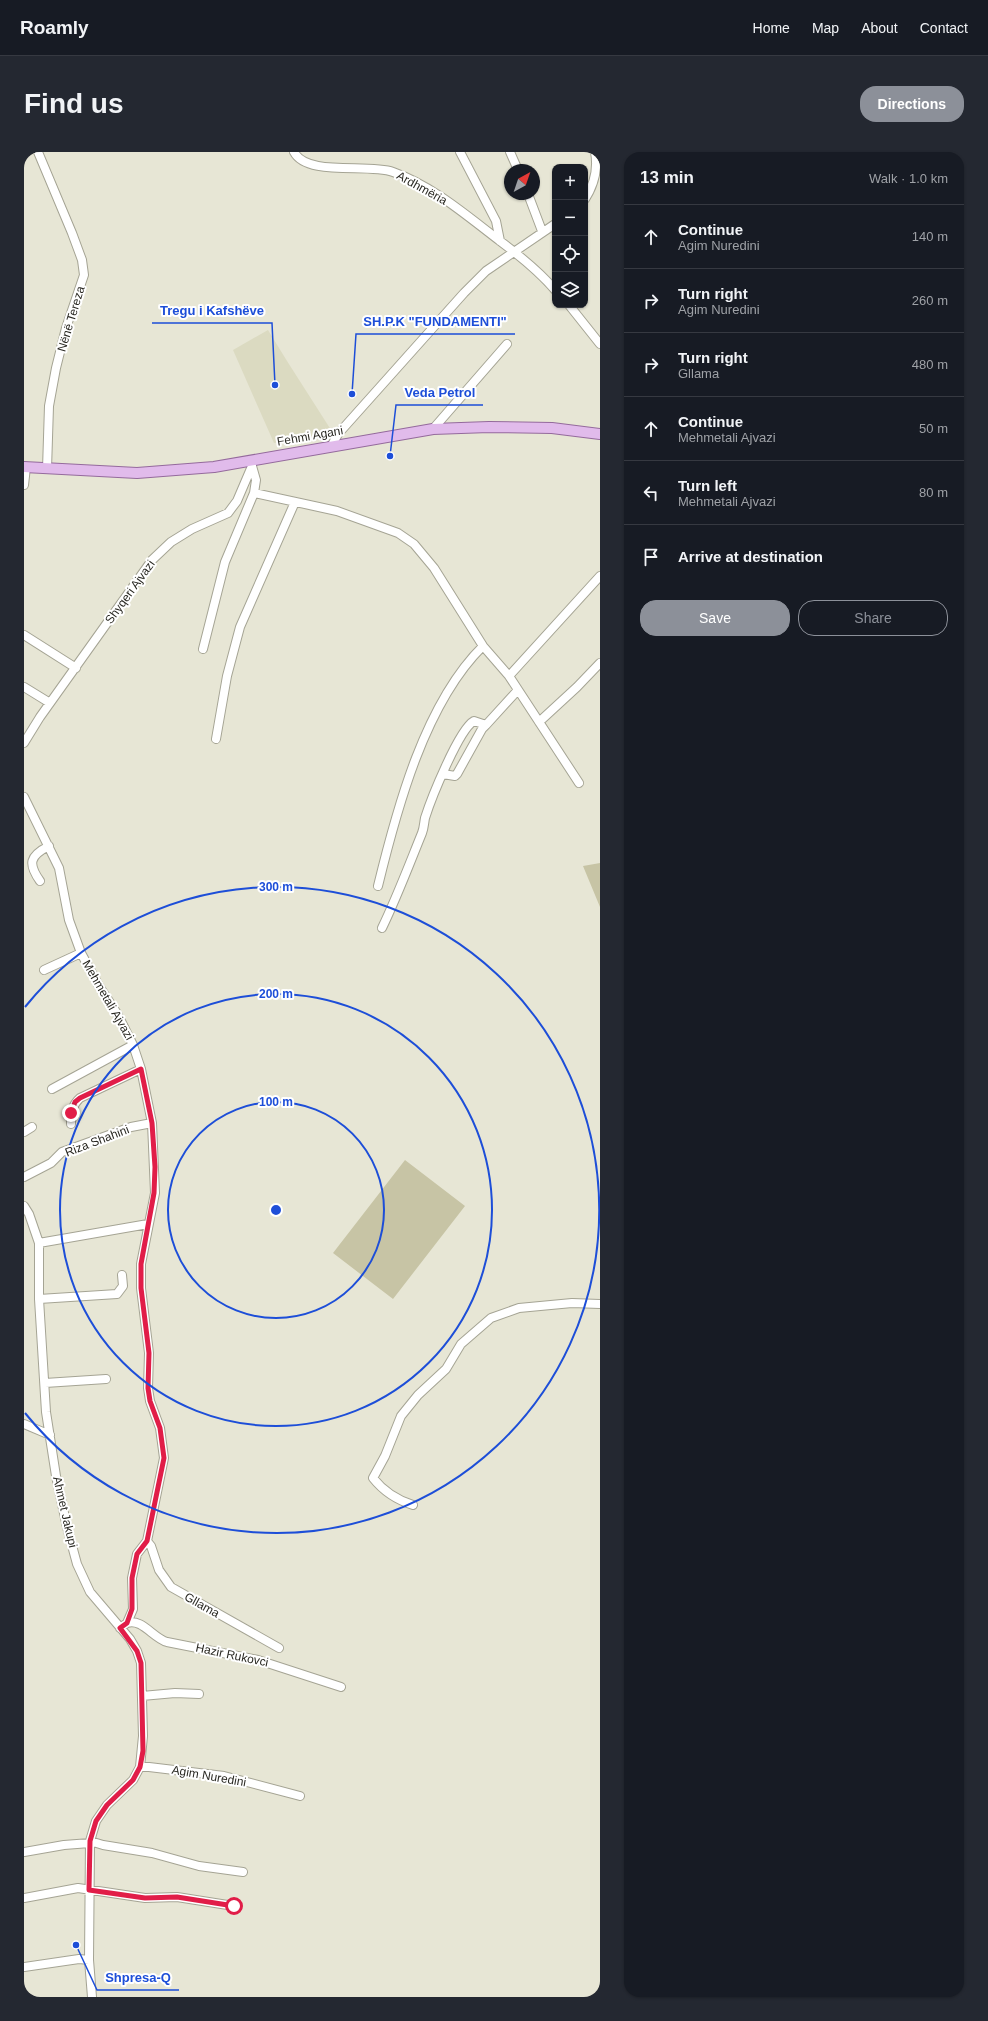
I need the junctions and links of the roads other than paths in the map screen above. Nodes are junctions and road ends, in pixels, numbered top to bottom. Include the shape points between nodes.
1 (38, 152) edge
2 (294, 152) edge
3 (460, 152) edge
4 (510, 152) edge
5 (595, 152) edge
6 (515, 164) edge
7 (598, 173) edge
8 (588, 194) edge
9 (530, 200) edge
10 (552, 226) edge
11 (542, 232) junction
12 (500, 241) junction
13 (515, 252) junction
14 (552, 287) edge
15 (571, 308) edge
16 (507, 344) dead end
17 (600, 344) edge
18 (433, 429) junction
19 (600, 434) edge
20 (332, 445) junction
21 (251, 463) junction
22 (25, 467) edge
23 (47, 469) junction
24 (24, 485) edge
25 (254, 493) junction
26 (294, 502) junction
27 (600, 576) edge
28 (24, 635) edge
29 (483, 646) junction
30 (203, 649) dead end
31 (600, 663) edge
32 (76, 668) junction
33 (509, 676) junction
34 (24, 687) edge
35 (517, 690) junction
36 (50, 703) junction
37 (539, 722) junction
38 (486, 725) junction
39 (216, 739) dead end
40 (24, 743) edge
41 (443, 774) junction
42 (579, 783) dead end
43 (24, 797) edge
44 (49, 846) junction
45 (40, 882) dead end
46 (378, 886) dead end
47 (382, 928) dead end
48 (81, 953) junction
49 (44, 970) dead end
50 (133, 1044) junction
51 (141, 1069) junction
52 (52, 1089) dead end
53 (152, 1123) junction
54 (70, 1124) dead end
55 (32, 1128) dead end
56 (24, 1132) edge
57 (24, 1177) edge
58 (24, 1206) edge
59 (148, 1224) junction
60 (39, 1243) junction
61 (122, 1275) dead end
62 (40, 1299) junction
63 (600, 1304) edge
64 (106, 1378) dead end
65 (45, 1383) junction
66 (24, 1424) edge
67 (50, 1435) junction
68 (413, 1505) dead end
69 (147, 1541) junction
70 (127, 1623) junction
71 (120, 1628) junction
72 (279, 1648) dead end
73 (341, 1687) dead end
74 (199, 1694) dead end
75 (142, 1696) junction
76 (140, 1767) junction
77 (300, 1796) dead end
78 (90, 1842) junction
79 (24, 1852) edge
80 (243, 1872) dead end
81 (89, 1890) junction
82 (24, 1898) edge
83 (234, 1906) dead end
84 (89, 1960) junction
85 (24, 1968) edge
86 (92, 1997) edge

1 - 23 street, Nënë Tereza via 72,233 82,260 84,275 66,328 55,373 49,406
2 - 12 street, Ardhmëria via 303,162 319,166 392,172 447,201
3 - 12 street via 496,221
4 - 6 street
5 - 7 street
7 - 8 street
9 - 11 street
10 - 11 street
11 - 13 street
12 - 13 street, Ardhmëria
13 - 14 street, Ardhmëria
13 - 20 street via 486,271 464,293 338,434
15 - 17 street
16 - 18 street
18 - 19 main road, Fehmi Agani via 552,428
18 - 20 main road, Fehmi Agani
20 - 21 main road, Fehmi Agani
21 - 23 main road, Fehmi Agani via 137,473
21 - 25 street via 256,480
21 - 32 street, Shyqeri Ajvazi via 237,501 228,513 171,542 152,560
22 - 23 main road, Fehmi Agani
22 - 24 street
25 - 26 street
25 - 30 street via 225,562
26 - 29 street via 337,511 407,538 434,568
26 - 39 street via 240,627 227,676
27 - 33 street
28 - 32 street
29 - 33 street
29 - 46 street via 452,683 425,737 405,788
31 - 37 street
32 - 36 street, Shyqeri Ajvazi
33 - 35 street
34 - 36 street
35 - 37 street
35 - 38 street
36 - 40 street, Shyqeri Ajvazi
37 - 42 street
38 - 41 street via 458,774
38 - 41 street via 474,721 469,724
41 - 47 street via 400,889
43 - 44 street, Mehmetali Ajvazi
44 - 45 street via 34,856 31,863
44 - 48 street, Mehmetali Ajvazi via 59,868 70,920
48 - 49 street, Mehmetali Ajvazi
48 - 50 street, Mehmetali Ajvazi
50 - 51 street, Mehmetali Ajvazi
50 - 52 street
51 - 53 street, Mehmetali Ajvazi
51 - 54 street via 80,1098 73,1107
53 - 57 street, Riza Shahini via 131,1127 62,1152 51,1163
53 - 59 street via 154,1193
55 - 56 street
58 - 60 street, Ahmet Jakupi
59 - 60 street
59 - 69 street via 141,1264 141,1288 149,1353 148,1388 160,1428 164,1458
60 - 62 street, Ahmet Jakupi
61 - 62 street via 123,1286 117,1294
62 - 65 street, Ahmet Jakupi
63 - 68 street via 572,1303 520,1308 491,1318 461,1344 446,1369 418,1395 401,1416 373,1478 399,1500
64 - 65 street
65 - 67 street, Ahmet Jakupi
66 - 67 street
67 - 71 street, Ahmet Jakupi via 65,1520 78,1564 90,1592
69 - 70 street via 137,1554 132,1578 132,1609
69 - 72 street, Gllama via 159,1570 171,1587
70 - 71 street
70 - 73 street, Hazir Rukovci via 139,1623 159,1640 258,1660
71 - 75 street via 137,1651 141,1663
74 - 75 street
75 - 76 street via 143,1736
76 - 77 street, Agim Nuredini via 224,1776
76 - 78 street via 133,1780 107,1805 96,1821
78 - 79 street
78 - 80 street via 152,1853 199,1866
78 - 81 street
81 - 82 street via 78,1888
81 - 83 street via 145,1898 177,1897
81 - 84 street
84 - 85 street via 78,1959
84 - 86 street

